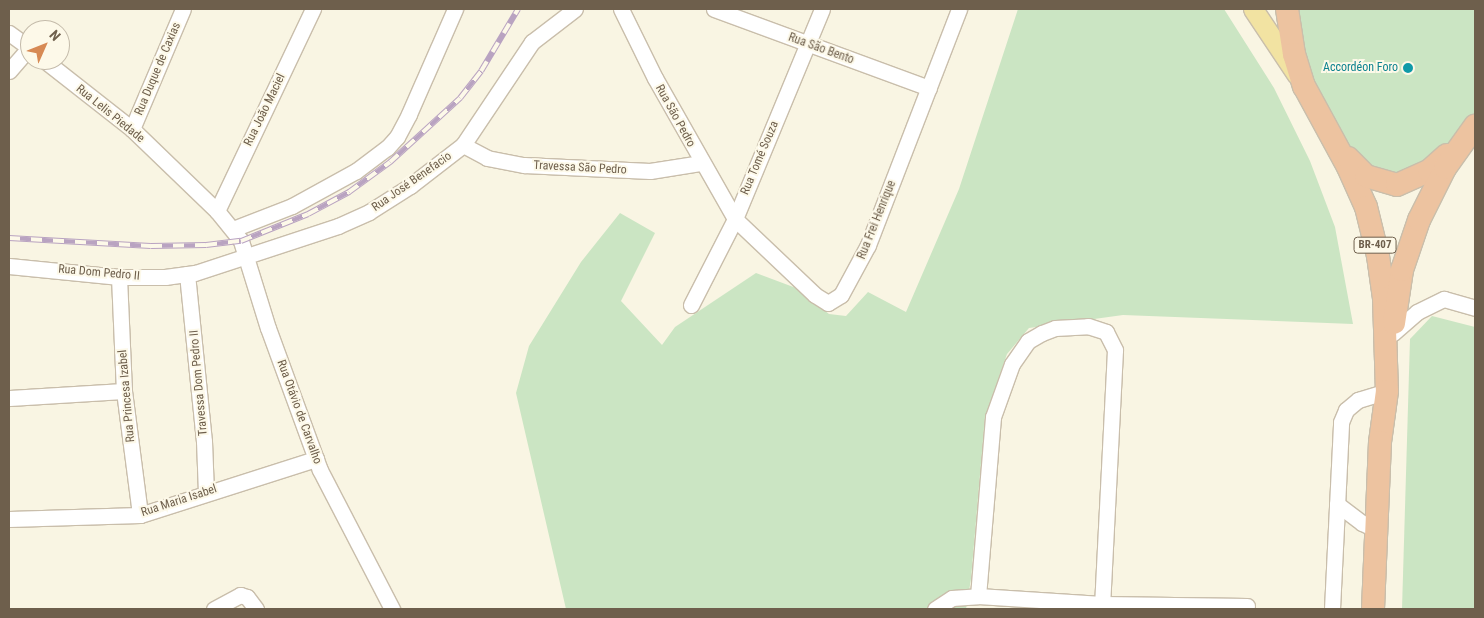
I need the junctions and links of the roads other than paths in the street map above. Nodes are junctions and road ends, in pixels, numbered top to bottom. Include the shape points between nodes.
1 (183, 9) edge
2 (313, 9) edge
3 (455, 9) edge
4 (575, 9) edge
5 (621, 9) edge
6 (714, 9) edge
7 (822, 9) edge
8 (959, 9) edge
9 (1253, 9) edge
10 (1287, 9) edge
11 (9, 33) edge
12 (20, 41) edge
13 (807, 45) junction
14 (20, 59) edge
15 (57, 70) edge
16 (9, 71) edge
17 (1304, 86) junction
18 (929, 88) junction
19 (1325, 124) junction
20 (132, 129) junction
21 (1472, 131) edge
22 (463, 145) junction
23 (701, 163) junction
24 (217, 211) junction
25 (735, 220) junction
26 (232, 229) junction
27 (247, 257) junction
28 (9, 266) edge
29 (187, 274) junction
30 (119, 277) junction
31 (691, 304) dead end
32 (1475, 308) edge
33 (1393, 332) junction
34 (1387, 383) junction
35 (124, 391) junction
36 (9, 398) edge
37 (316, 459) junction
38 (206, 492) junction
39 (1338, 504) junction
40 (140, 515) junction
41 (9, 519) edge
42 (1375, 528) junction
43 (978, 596) junction
44 (384, 606) edge
45 (1247, 606) dead end
46 (1102, 607) edge
47 (214, 609) edge
48 (256, 609) edge
49 (936, 609) edge
50 (1332, 609) edge
51 (1373, 609) edge

1 - 20 street, Rua Duque de Caxias
2 - 24 street, Rua João Maciel
3 - 26 street via 409,114 387,148 356,171 310,197
4 - 22 street, Rua José Benefacio via 532,42
5 - 23 street, Rua São Pedro via 628,29
6 - 13 street, Rua São Bento
7 - 13 street, Rua Tomé Souza
8 - 18 street, Rua Frei Henrique
9 - 17 main road
10 - 17 highway, BR-407 via 1294,54
11 - 12 street
13 - 18 street, Rua São Bento
13 - 25 street, Rua Tomé Souza
14 - 16 street
15 - 20 street, Rua Lelis Piedade
17 - 19 highway, BR-407
18 - 25 street, Rua Frei Henrique via 868,245 847,286 832,303 824,303 814,295
19 - 21 highway, BR-407 via 1352,164 1366,176 1397,185 1429,171
19 - 34 highway, BR-407 via 1366,207 1378,256
20 - 24 street, Rua Lelis Piedade
21 - 33 highway, BR-407 via 1446,168 1419,220 1402,270
22 - 23 street, Travessa São Pedro via 487,158 524,165 650,171
22 - 27 street, Rua José Benefacio via 410,186 369,212 302,240
23 - 25 street, Rua São Pedro
24 - 26 street, Rua Otávio de Carvalho
25 - 31 street, Rua Tomé Souza
26 - 27 street, Rua Otávio de Carvalho
27 - 29 street, Rua Dom Pedro II
27 - 37 street, Rua Otávio de Carvalho via 268,328
28 - 30 street, Rua Dom Pedro II
29 - 30 street, Rua Dom Pedro II
29 - 38 street, Travessa Dom Pedro II
30 - 35 street, Rua Princesa Izabel
32 - 33 street via 1444,299 1418,312
33 - 34 highway, BR-407
34 - 39 street via 1346,410 1341,422
34 - 42 highway, BR-407
35 - 36 street
35 - 40 street, Rua Princesa Izabel
37 - 38 street, Rua Maria Isabel
37 - 44 street, Rua Otávio de Carvalho
38 - 40 street, Rua Maria Isabel
39 - 42 street via 1362,523
39 - 50 street
40 - 41 street, Rua Maria Isabel
42 - 51 highway, BR-407
43 - 46 street
43 - 46 street via 993,417 1012,364 1028,341 1042,333 1055,328 1088,326 1106,332 1115,350
43 - 49 street via 952,598
45 - 46 street
47 - 48 street via 244,596

